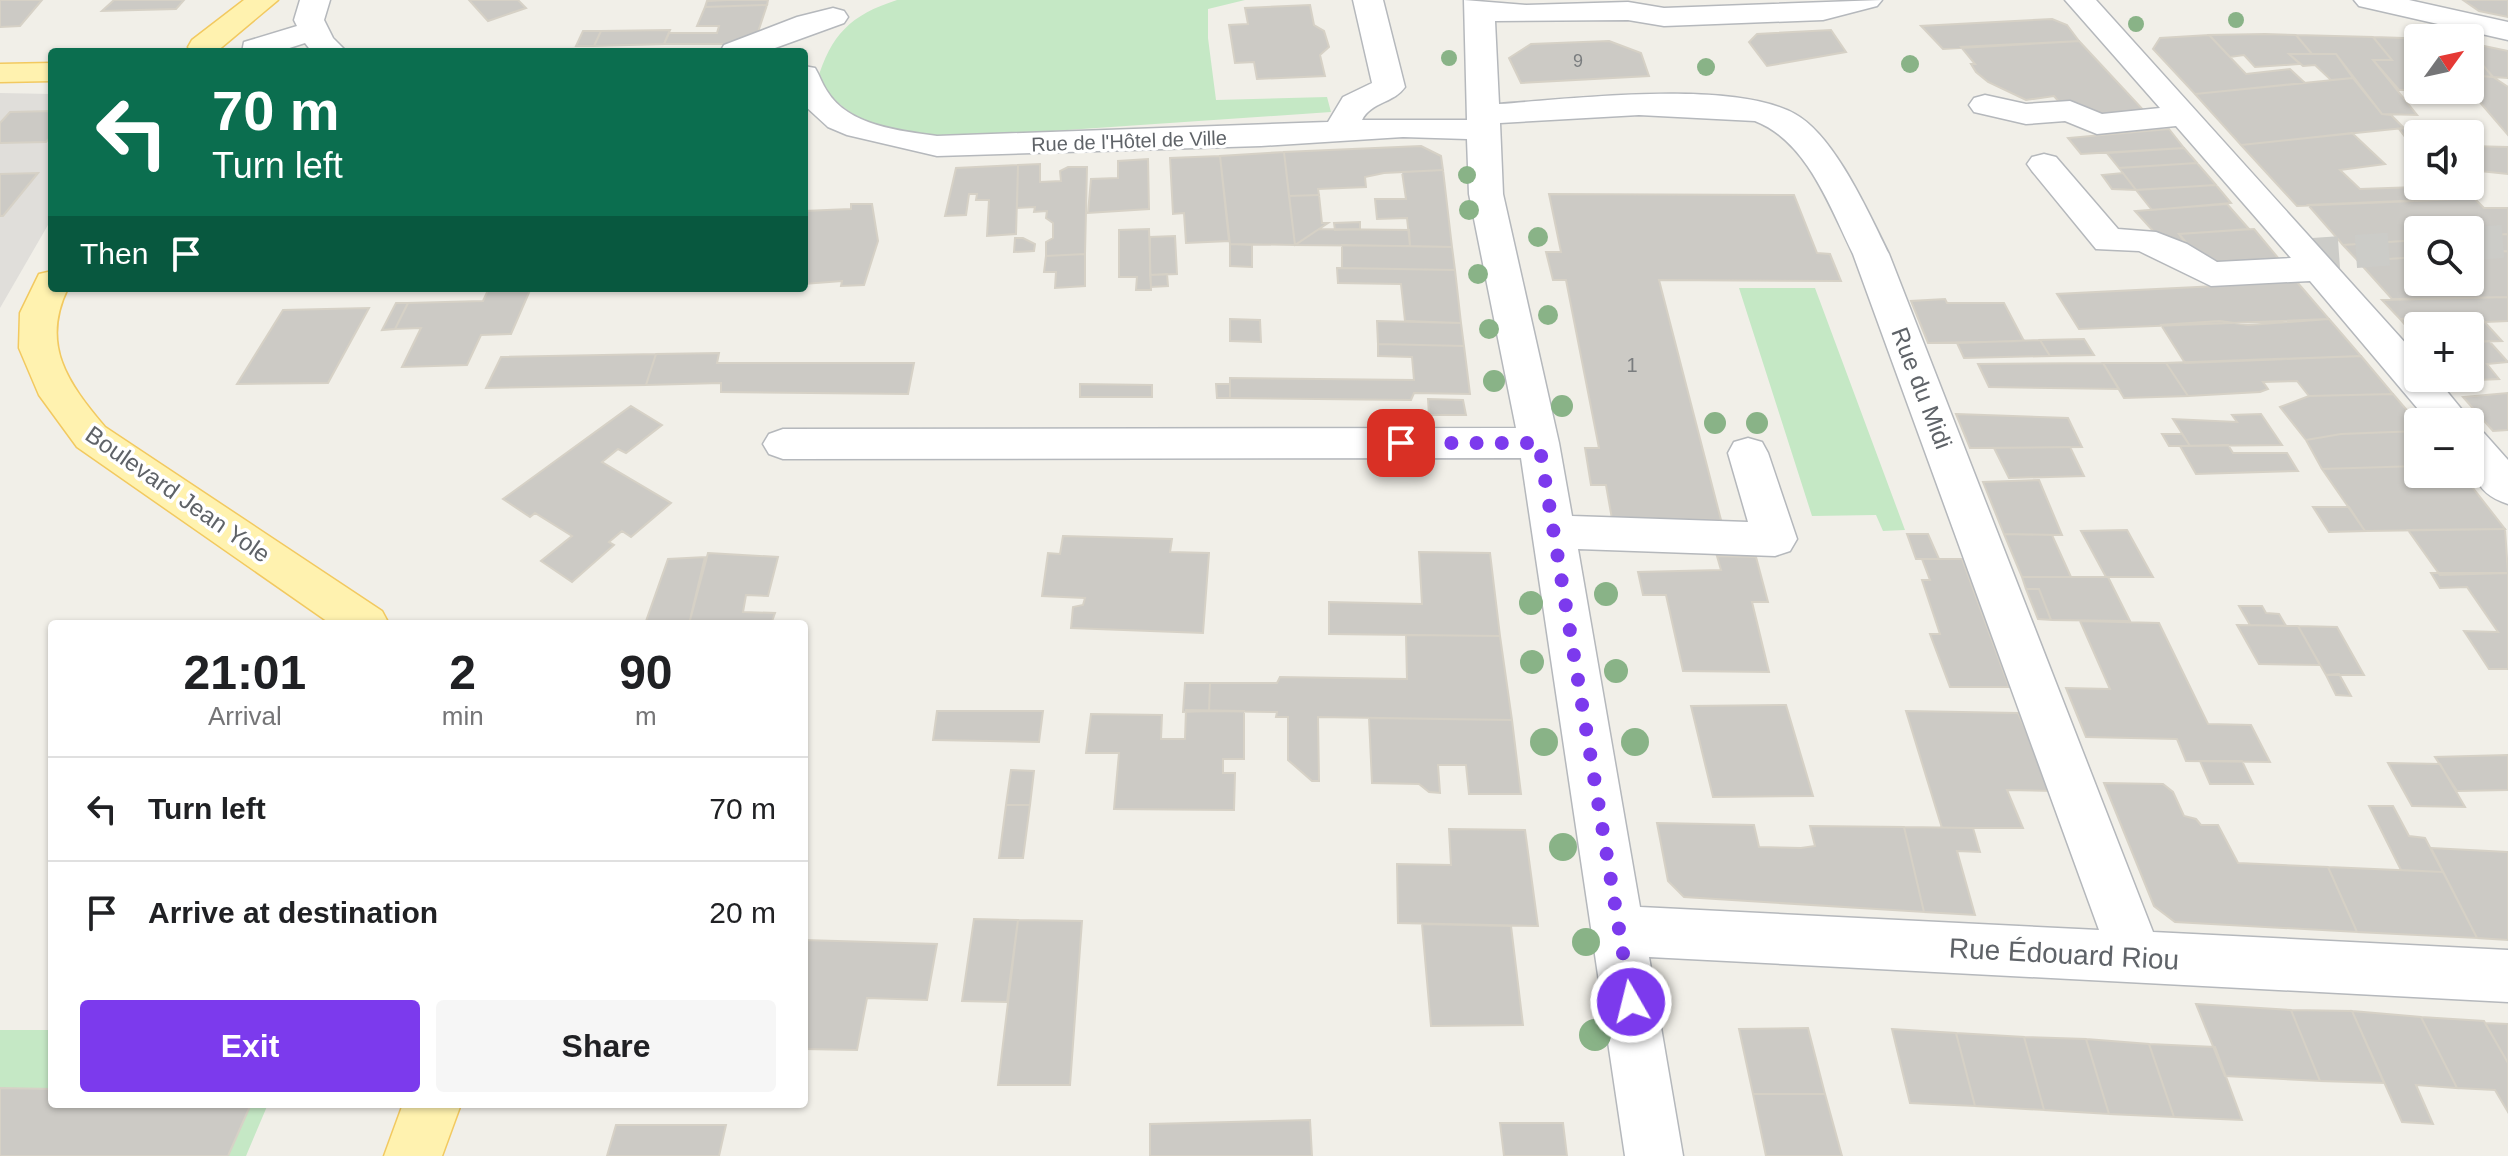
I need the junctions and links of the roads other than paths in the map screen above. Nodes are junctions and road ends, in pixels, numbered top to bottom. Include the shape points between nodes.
1 (1368, 0) edge
2 (1867, 0) edge
3 (2080, 0) edge
4 (2369, 0) edge
5 (1480, 5) edge
6 (257, 6) edge
7 (320, 27) edge
8 (2508, 31) edge
9 (197, 48) edge
10 (253, 48) edge
11 (748, 48) edge
12 (808, 61) edge
13 (48, 72) edge
14 (0, 73) edge
15 (808, 84) edge
16 (1985, 105) dead end
17 (1482, 110) junction
18 (2184, 116) junction
19 (1340, 131) junction
20 (2044, 164) dead end
21 (2317, 269) junction
22 (48, 292) edge
23 (2440, 408) edge
24 (1539, 443) junction
25 (783, 444) dead end
26 (1748, 453) dead end
27 (2484, 460) edge
28 (2508, 488) edge
29 (1554, 532) junction
30 (360, 620) edge
31 (1620, 931) junction
32 (2136, 957) junction
33 (2508, 976) edge
34 (431, 1108) edge
35 (413, 1156) edge
36 (1654, 1156) edge

1 - 19 street via 1389,87 1354,104
2 - 5 street via 1823,11 1664,17 1628,11 1526,14
3 - 18 street
4 - 8 street
5 - 17 street
6 - 9 main road
6 - 10 main road
7 - 10 street
11 - 12 street, Rue de l'Hôtel de Ville via 845,9
13 - 14 main road
15 - 19 street, Rue de l'Hôtel de Ville via 826,110 853,127 937,146
16 - 18 street via 2026,114 2070,111 2097,124
17 - 19 street, Rue de l'Hôtel de Ville via 1429,127
17 - 24 street via 1486,194
17 - 32 street, Rue du Midi via 1730,106 1770,113 1804,143 1840,193 1871,254
18 - 21 street
20 - 21 street via 2109,241 2143,240 2211,274
21 - 23 street
22 - 30 main road, Boulevard Jean Yole via 39,313 40,352 56,397 91,437
24 - 25 street
24 - 29 street
26 - 29 street via 1775,539
27 - 28 street
29 - 31 street
31 - 32 street, Rue Édouard Riou
31 - 36 street
32 - 33 street, Rue Édouard Riou
34 - 35 main road

